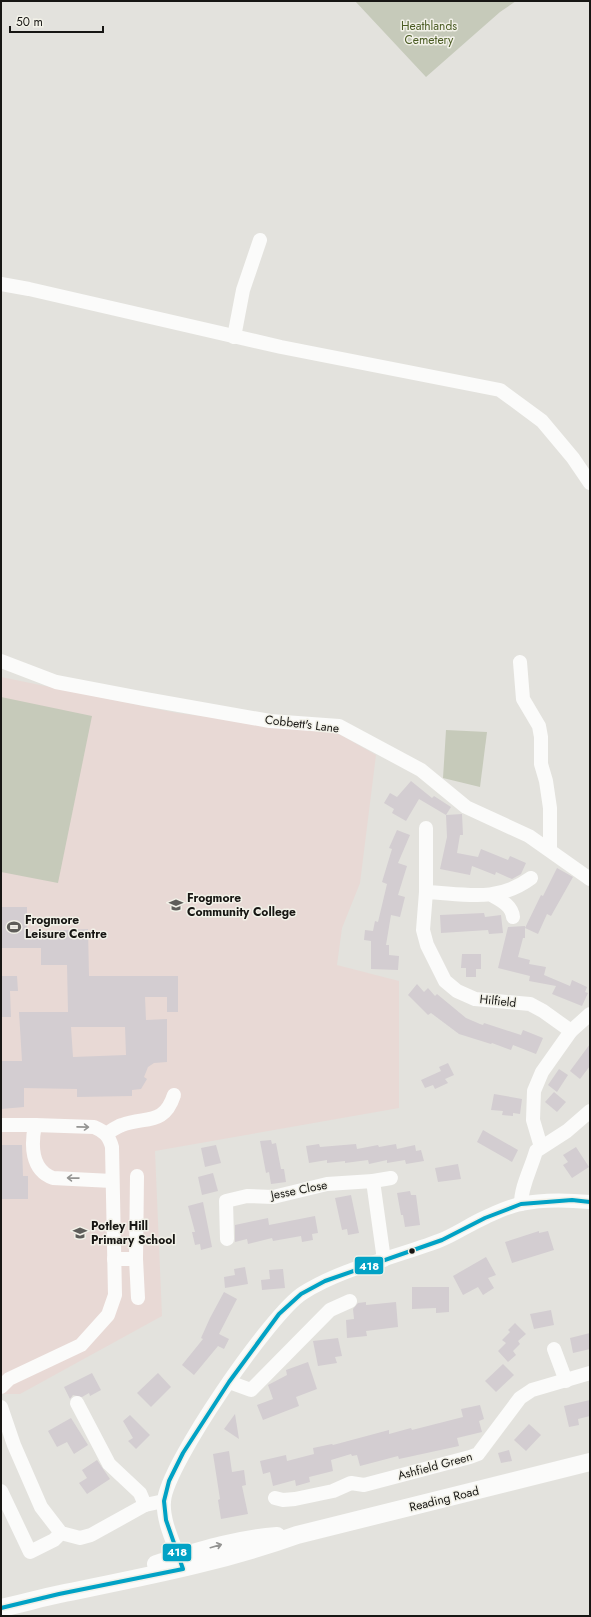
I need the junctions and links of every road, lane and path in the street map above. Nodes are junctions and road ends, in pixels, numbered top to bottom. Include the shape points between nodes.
1 (260, 240) dead end
2 (1, 284) edge
3 (234, 337) junction
4 (590, 482) edge
5 (1, 661) edge
6 (520, 662) dead end
7 (426, 828) dead end
8 (550, 850) junction
9 (531, 878) dead end
10 (590, 878) edge
11 (426, 892) junction
12 (493, 896) junction
13 (513, 917) dead end
14 (588, 1015) edge
15 (570, 1031) junction
16 (174, 1095) dead end
17 (590, 1111) edge
18 (1, 1125) edge
19 (34, 1125) junction
20 (106, 1134) junction
21 (540, 1147) junction
22 (137, 1176) dead end
23 (391, 1178) dead end
24 (112, 1181) junction
25 (373, 1181) junction
26 (590, 1202) edge
27 (521, 1204) junction
28 (227, 1239) dead end
29 (114, 1259) junction
30 (136, 1259) junction
31 (384, 1260) junction
32 (138, 1298) dead end
33 (350, 1301) dead end
34 (554, 1349) dead end
35 (590, 1373) edge
36 (566, 1381) junction
37 (229, 1382) junction
38 (1, 1387) edge
39 (76, 1403) dead end
40 (2, 1416) edge
41 (590, 1462) edge
42 (1, 1491) edge
43 (275, 1498) dead end
44 (164, 1501) junction
45 (145, 1505) junction
46 (61, 1533) junction
47 (181, 1563) junction
48 (1, 1608) edge

1 - 3 street via 243,290
2 - 3 street
3 - 4 street via 500,390 542,421
5 - 8 street, Cobbett's Lane via 56,682 270,721 339,726 421,770 466,807 529,836
6 - 8 street via 523,699 539,726 541,737 541,764 550,808
7 - 11 street, Hilfield
8 - 10 street, Cobbett's Lane
9 - 12 street via 518,888
11 - 12 street
11 - 15 street, Hilfield via 423,930 427,945 445,981 457,991 475,999 530,1004
12 - 13 street via 506,903 513,912
14 - 15 street
15 - 21 street via 542,1072 534,1091 533,1120
16 - 20 street via 171,1107 163,1114 122,1125
17 - 21 street
18 - 19 street
19 -> 20 street via 94,1127
24 -> 19 street via 53,1178 45,1175 37,1168
20 - 24 street via 112,1147
21 - 27 street via 536,1151 521,1193
22 - 30 street
23 - 25 street, Jesse Close
24 - 29 street
25 - 28 street, Jesse Close via 327,1184 273,1197 247,1196 226,1201
25 - 31 street
26 - 27 street via 572,1200
27 - 31 street via 485,1218 442,1240
29 - 30 street
29 - 38 street via 115,1295 108,1316 96,1330 81,1345 9,1379
30 - 32 street
31 - 37 street via 325,1281 301,1294 279,1314
33 - 37 street via 330,1310 251,1390
34 - 36 street
35 - 36 street, Ashfield Green
36 - 43 street, Ashfield Green via 532,1390 520,1398 478,1454 470,1458 364,1485 351,1483 333,1491 308,1497 283,1500
37 - 44 street via 183,1453 169,1481
39 - 45 street via 109,1464 140,1493
40 - 46 street via 42,1507
41 - 47 main road, Reading Road via 297,1535 253,1551
42 - 46 street via 30,1552 54,1540
44 - 45 street
44 - 47 street via 166,1520
45 - 46 street via 91,1535 80,1538
47 - 48 main road, Reading Road

